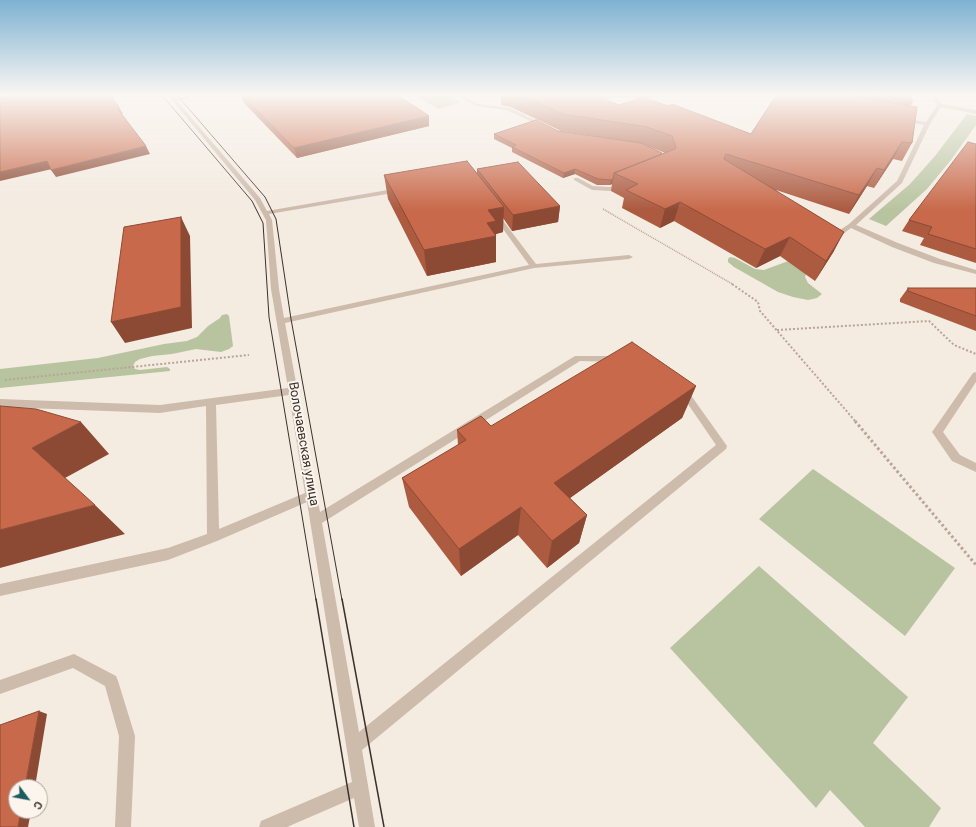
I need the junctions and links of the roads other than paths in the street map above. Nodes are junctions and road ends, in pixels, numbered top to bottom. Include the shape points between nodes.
1 (202, 133) edge
2 (923, 133) edge
3 (576, 179) edge
4 (632, 180) edge
5 (408, 189) edge
6 (492, 210) edge
7 (266, 213) junction
8 (851, 225) junction
9 (832, 238) edge
10 (629, 257) dead end
11 (534, 266) junction
12 (976, 272) edge
13 (281, 321) junction
14 (625, 360) edge
15 (976, 375) edge
16 (675, 384) edge
17 (294, 391) junction
18 (211, 402) junction
19 (0, 403) edge
20 (976, 468) edge
21 (312, 495) junction
22 (316, 521) junction
23 (213, 537) junction
24 (0, 590) edge
25 (0, 687) edge
26 (353, 747) junction
27 (360, 788) junction
28 (123, 827) edge
29 (267, 827) edge
30 (367, 827) edge

1 - 7 street, Волочаевская улица via 258,199
2 - 8 street via 900,182
3 - 4 street via 592,188 612,189
5 - 7 street
6 - 11 street
7 - 13 street, Волочаевская улица via 269,220
8 - 9 street
8 - 12 street via 895,246
10 - 11 street
11 - 13 street
13 - 17 street, Волочаевская улица
14 - 22 street via 578,358
15 - 20 street via 938,432 956,458
16 - 26 street via 681,388 722,446
17 - 18 street
17 - 21 street, Волочаевская улица
18 - 19 street via 160,409
18 - 23 street
21 - 22 street, Волочаевская улица
21 - 23 street
22 - 26 street, Волочаевская улица
23 - 24 street via 168,554
25 - 28 street via 74,661 111,681 127,736
26 - 27 street, Волочаевская улица
27 - 29 street
27 - 30 street, Волочаевская улица

